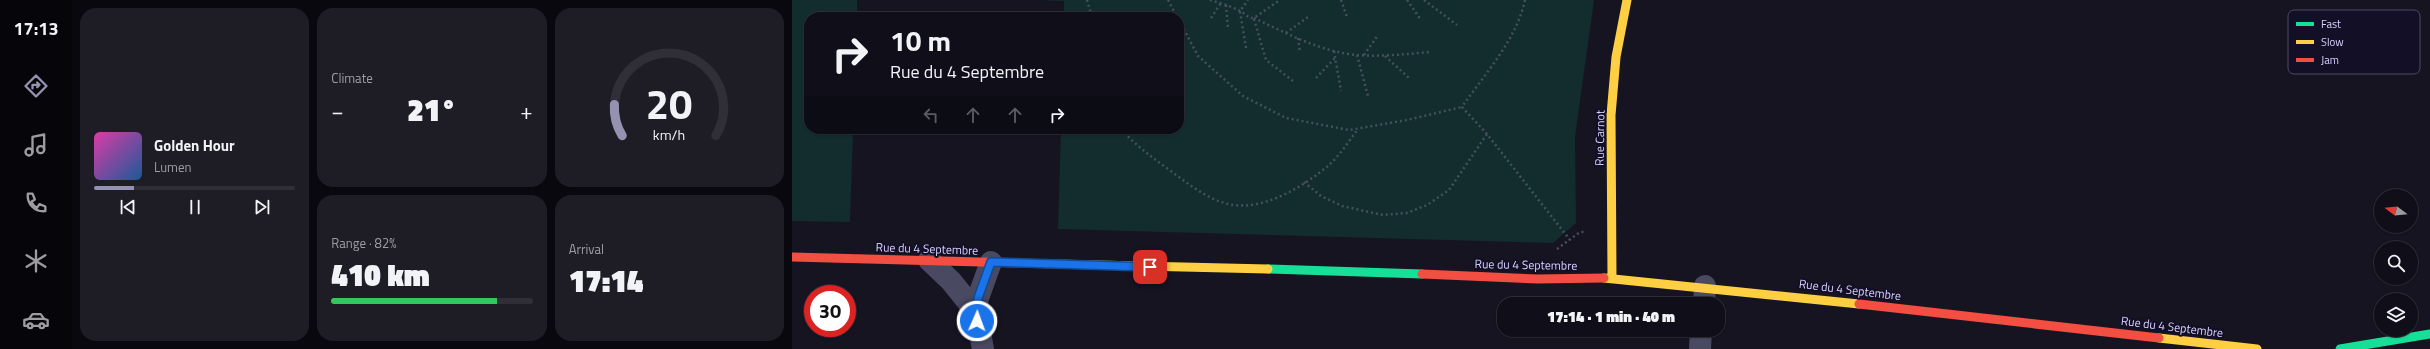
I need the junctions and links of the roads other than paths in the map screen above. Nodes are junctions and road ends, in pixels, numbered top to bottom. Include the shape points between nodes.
1 (1627, 0) edge
2 (792, 257) edge
3 (929, 260) junction
4 (991, 262) junction
5 (1612, 278) junction
6 (1704, 295) edge
7 (976, 312) junction
8 (2430, 334) edge
9 (1701, 337) edge
10 (983, 349) edge
11 (1700, 349) edge
12 (2257, 349) edge
13 (2340, 349) edge

1 - 5 street, Rue Carnot via 1616,57 1612,115
2 - 3 street, Rue du 4 Septembre
3 - 4 street, Rue du 4 Septembre
3 - 7 street via 951,281
4 - 5 street, Rue du 4 Septembre via 1538,279
4 - 7 street via 978,298
5 - 6 street, Rue du 4 Septembre
6 - 12 street, Rue du 4 Septembre
7 - 10 street
8 - 13 street
9 - 11 street

